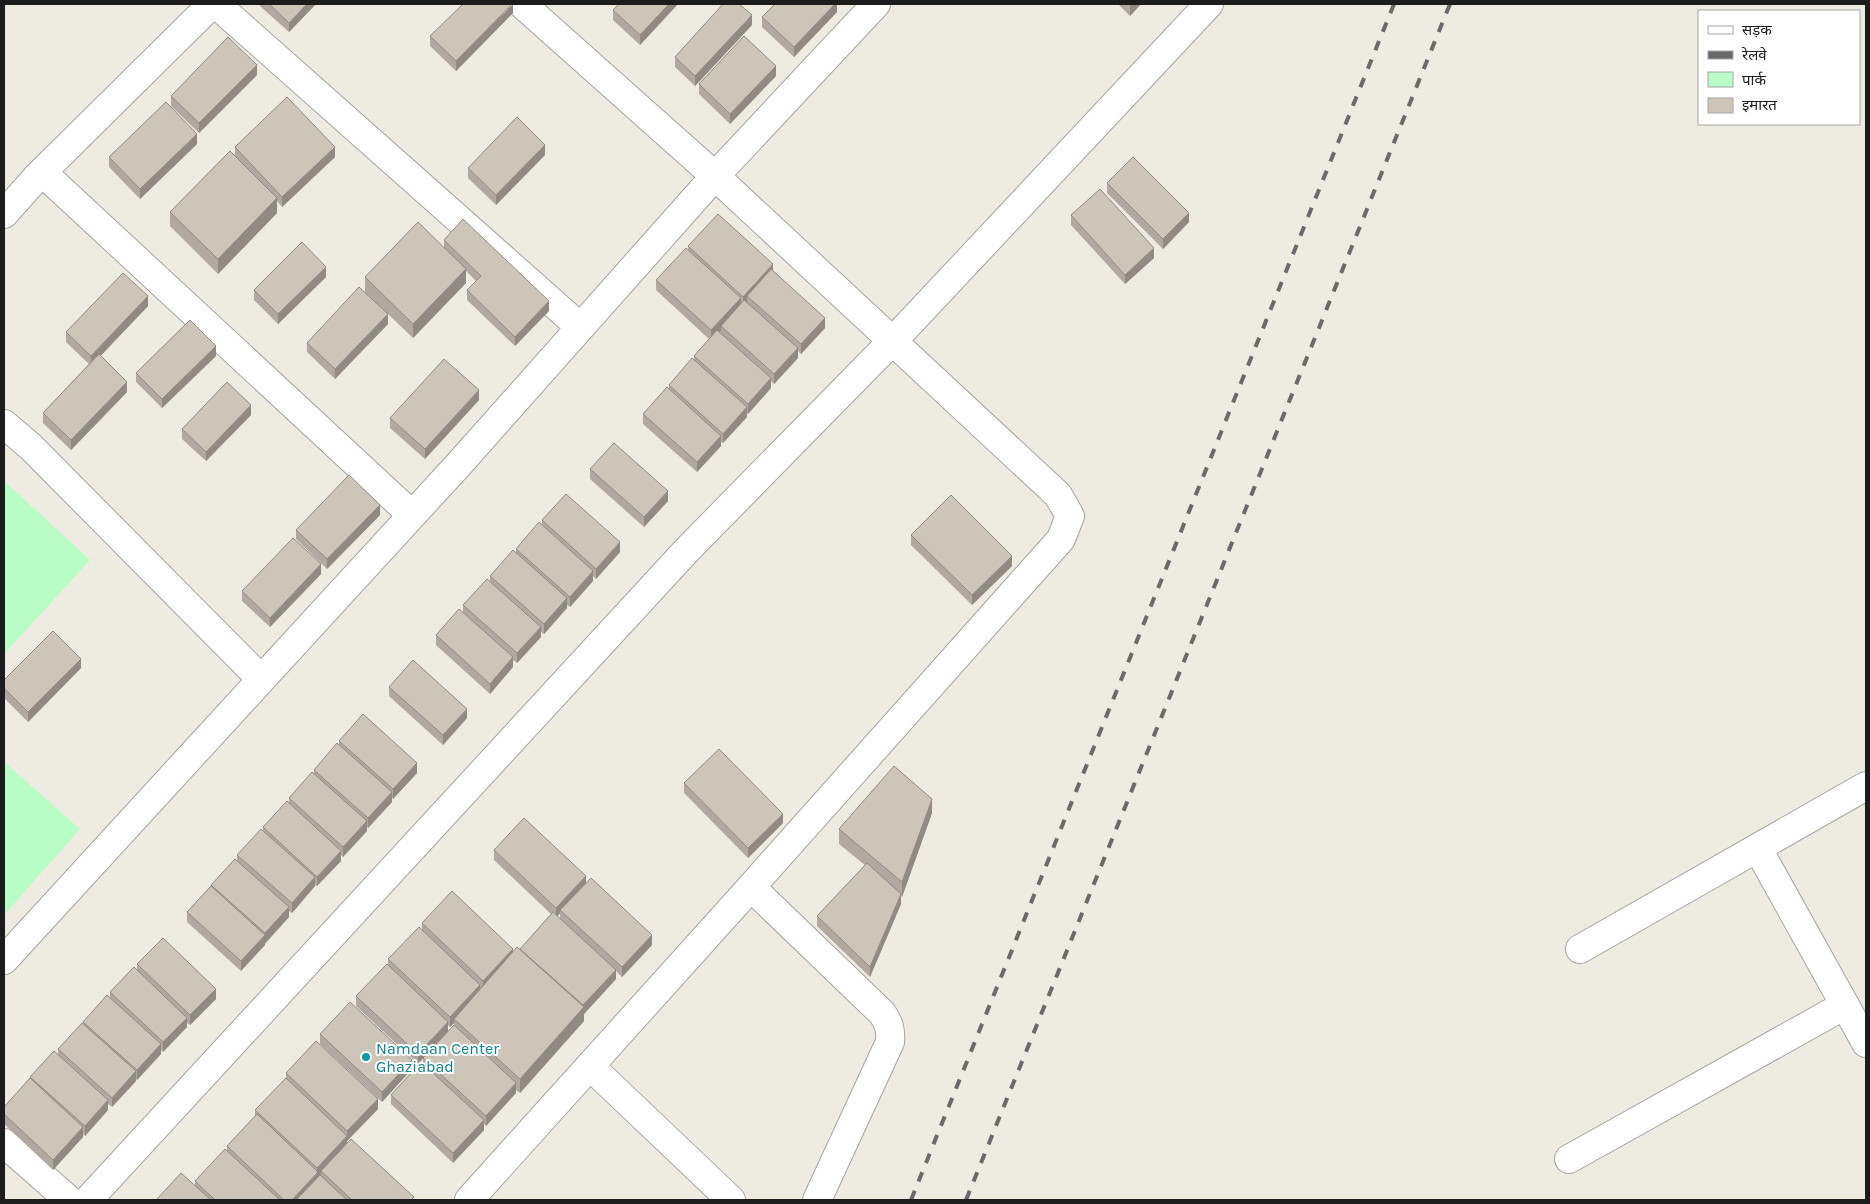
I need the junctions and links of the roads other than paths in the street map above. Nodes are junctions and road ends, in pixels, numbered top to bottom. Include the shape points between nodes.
1 (212, 4) edge
2 (216, 4) edge
3 (522, 4) edge
4 (876, 4) edge
5 (1210, 4) edge
6 (42, 172) junction
7 (715, 176) junction
8 (4, 214) edge
9 (580, 328) junction
10 (892, 342) junction
11 (4, 424) edge
12 (412, 515) junction
13 (261, 679) junction
14 (1866, 786) edge
15 (1758, 849) junction
16 (751, 887) junction
17 (1580, 949) dead end
18 (4, 960) edge
19 (1845, 1005) junction
20 (1866, 1043) edge
21 (590, 1066) junction
22 (4, 1142) edge
23 (1568, 1159) dead end
24 (69, 1200) edge
25 (88, 1200) edge
26 (468, 1200) edge
27 (731, 1200) edge
28 (817, 1200) edge

1 - 6 street
2 - 9 street
3 - 7 street
4 - 7 street
5 - 10 street
6 - 8 street
6 - 12 street
7 - 9 street
7 - 10 street
9 - 12 street
10 - 16 street via 1058,495 1070,516 1061,539
10 - 25 street via 687,550
11 - 13 street
12 - 13 street
13 - 18 street
14 - 15 street
15 - 17 street
15 - 19 street
16 - 21 street
16 - 28 street via 882,1013 890,1032 890,1042
19 - 20 street
19 - 23 street
21 - 26 street
21 - 27 street
22 - 24 street

